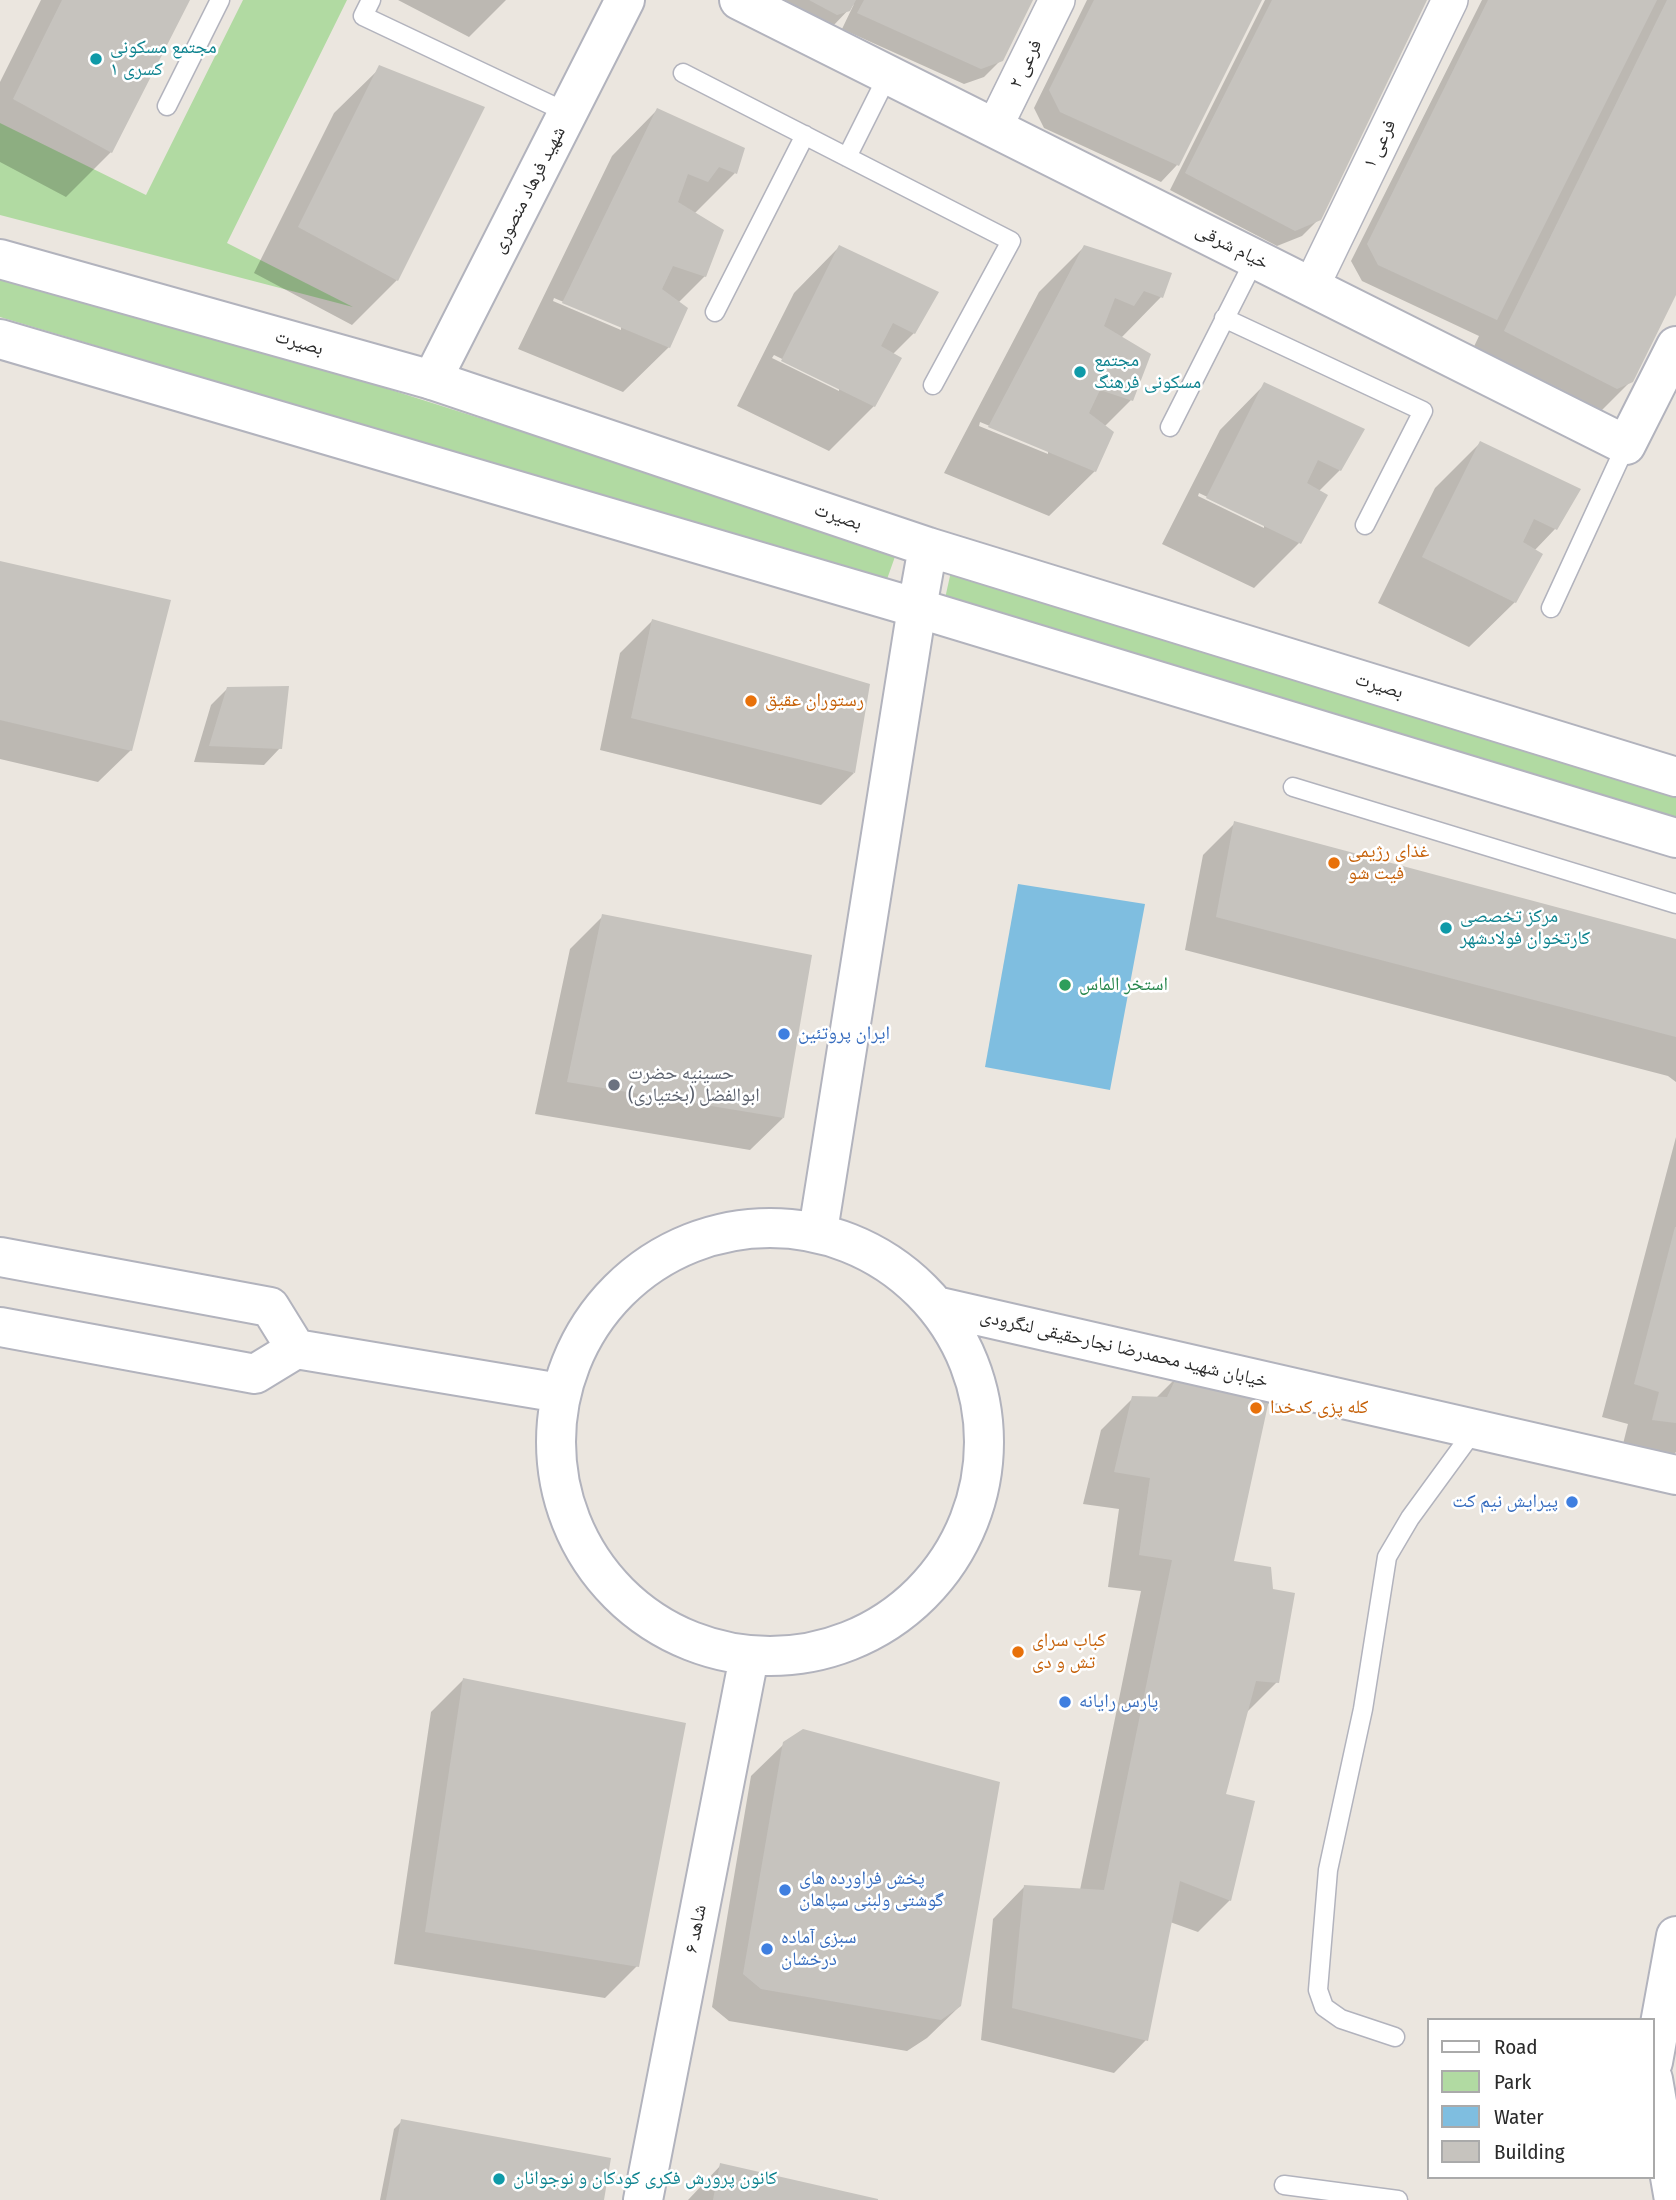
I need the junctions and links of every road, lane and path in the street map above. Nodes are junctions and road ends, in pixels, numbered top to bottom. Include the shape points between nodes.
1 (220, 0) edge
2 (371, 0) edge
3 (625, 0) edge
4 (739, 0) edge
5 (1057, 0) edge
6 (1450, 0) edge
7 (683, 73) dead end
8 (888, 75) junction
9 (167, 106) dead end
10 (568, 113) junction
11 (994, 128) junction
12 (805, 135) junction
13 (847, 157) junction
14 (1255, 258) junction
15 (0, 259) edge
16 (1311, 287) junction
17 (715, 312) dead end
18 (1224, 318) junction
19 (0, 339) edge
20 (1676, 346) edge
21 (432, 380) junction
22 (933, 385) dead end
23 (1170, 427) dead end
24 (1626, 445) junction
25 (1366, 524) dead end
26 (928, 547) junction
27 (917, 608) junction
28 (1551, 608) dead end
29 (1676, 777) edge
30 (1293, 787) dead end
31 (1676, 838) edge
32 (1676, 904) edge
33 (818, 1231) junction
34 (0, 1257) edge
35 (940, 1307) junction
36 (0, 1327) edge
37 (296, 1349) junction
38 (560, 1393) junction
39 (1475, 1429) junction
40 (1676, 1475) edge
41 (750, 1657) junction
42 (1676, 1936) edge
43 (1395, 2037) dead end
44 (1655, 2051) edge
45 (1655, 2091) edge
46 (1284, 2185) dead end
47 (643, 2200) edge
48 (1398, 2200) edge
49 (1674, 2200) edge

1 - 9 lane
2 - 10 lane via 363,16
3 - 10 street, شهید فرهاد منصوری
4 - 8 street, خیام شرقی
5 - 11 street, فرعی ۲
6 - 16 street, فرعی ۱
7 - 12 lane
8 - 11 street, خیام شرقی
8 - 13 lane
10 - 21 street, شهید فرهاد منصوری
11 - 14 street, خیام شرقی
12 - 13 lane
12 - 17 lane
13 - 22 lane via 1011,242
14 - 16 street, خیام شرقی
14 - 18 lane
15 - 21 street, بصیرت
16 - 24 street, خیام شرقی
18 - 23 lane
18 - 25 lane via 1423,411
19 - 27 street
20 - 24 street
21 - 26 street, بصیرت
24 - 28 lane
26 - 27 street
26 - 29 street, بصیرت
27 - 31 street
27 - 33 street
30 - 32 lane
33 - 35 street via 874,1253 905,1273
33 - 38 street via 751,1227 685,1243 628,1280 585,1332
34 - 37 street via 270,1307
35 - 39 street, خیابان شهید محمدرضا نجارحقیقی لنگرودی
35 - 41 street via 974,1370 986,1441 974,1511 946,1564 887,1624 821,1652
36 - 37 street via 255,1374
37 - 38 street
38 - 41 street via 556,1469 577,1538 591,1558 620,1597 679,1638
39 - 40 street, خیابان شهید محمدرضا نجارحقیقی لنگرودی
39 - 43 lane via 1410,1518 1387,1558 1363,1709 1328,1870 1318,1990 1324,2007 1340,2019
41 - 47 street, شاهد ۶
42 - 44 street
45 - 49 street
46 - 48 lane

